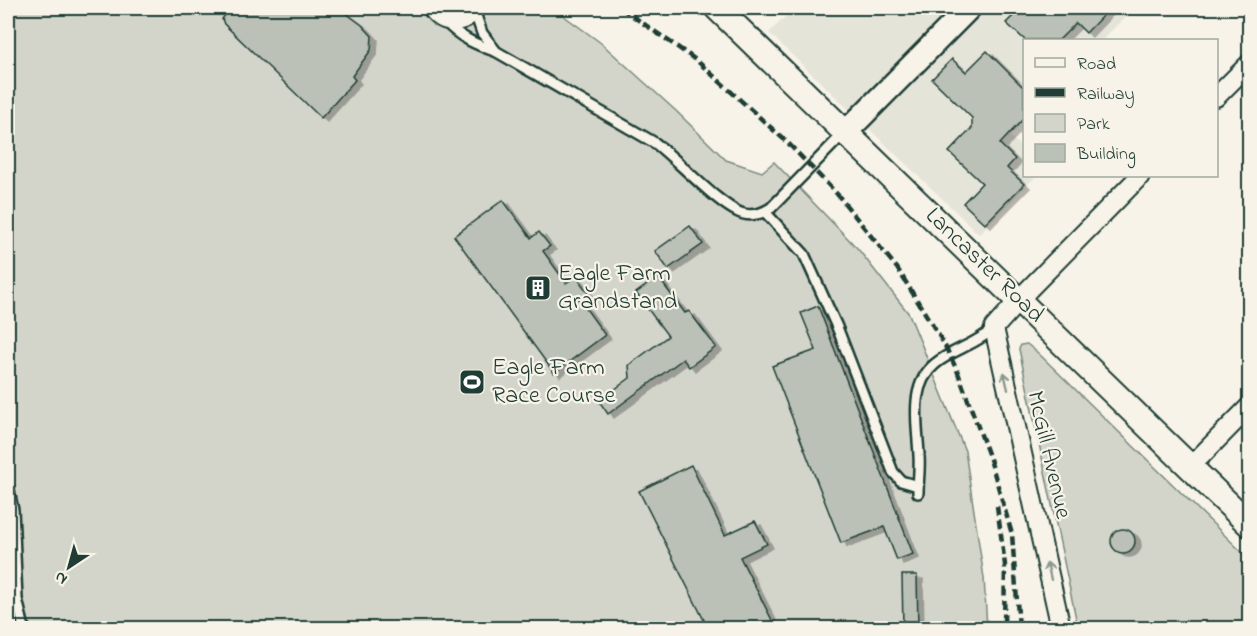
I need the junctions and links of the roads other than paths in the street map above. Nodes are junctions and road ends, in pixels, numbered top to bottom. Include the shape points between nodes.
1 (717, 8) edge
2 (969, 8) edge
3 (475, 9) edge
4 (438, 13) edge
5 (497, 52) junction
6 (1250, 63) edge
7 (1218, 95) edge
8 (846, 132) junction
9 (1139, 177) edge
10 (765, 212) junction
11 (1019, 300) junction
12 (994, 328) junction
13 (1250, 406) edge
14 (1190, 467) junction
15 (8, 485) edge
16 (1250, 525) edge
17 (11, 548) edge
18 (24, 628) edge
19 (1061, 628) edge

1 - 8 main road, Lancaster Road
2 - 8 street
3 - 4 street via 461,20
3 - 5 lane via 482,33
4 - 5 lane via 460,35
5 - 10 lane via 656,143 735,211 750,215
6 - 7 street
8 - 10 lane
8 - 11 main road, Lancaster Road
9 - 11 street
10 - 12 lane via 804,254 893,472 918,490 916,419 922,381 933,365
11 - 12 street
11 - 14 main road, Lancaster Road
19 -> 12 street, McGill Avenue
13 - 14 street
14 - 16 main road, Lancaster Road
15 - 17 lane via 13,510
17 - 18 lane

